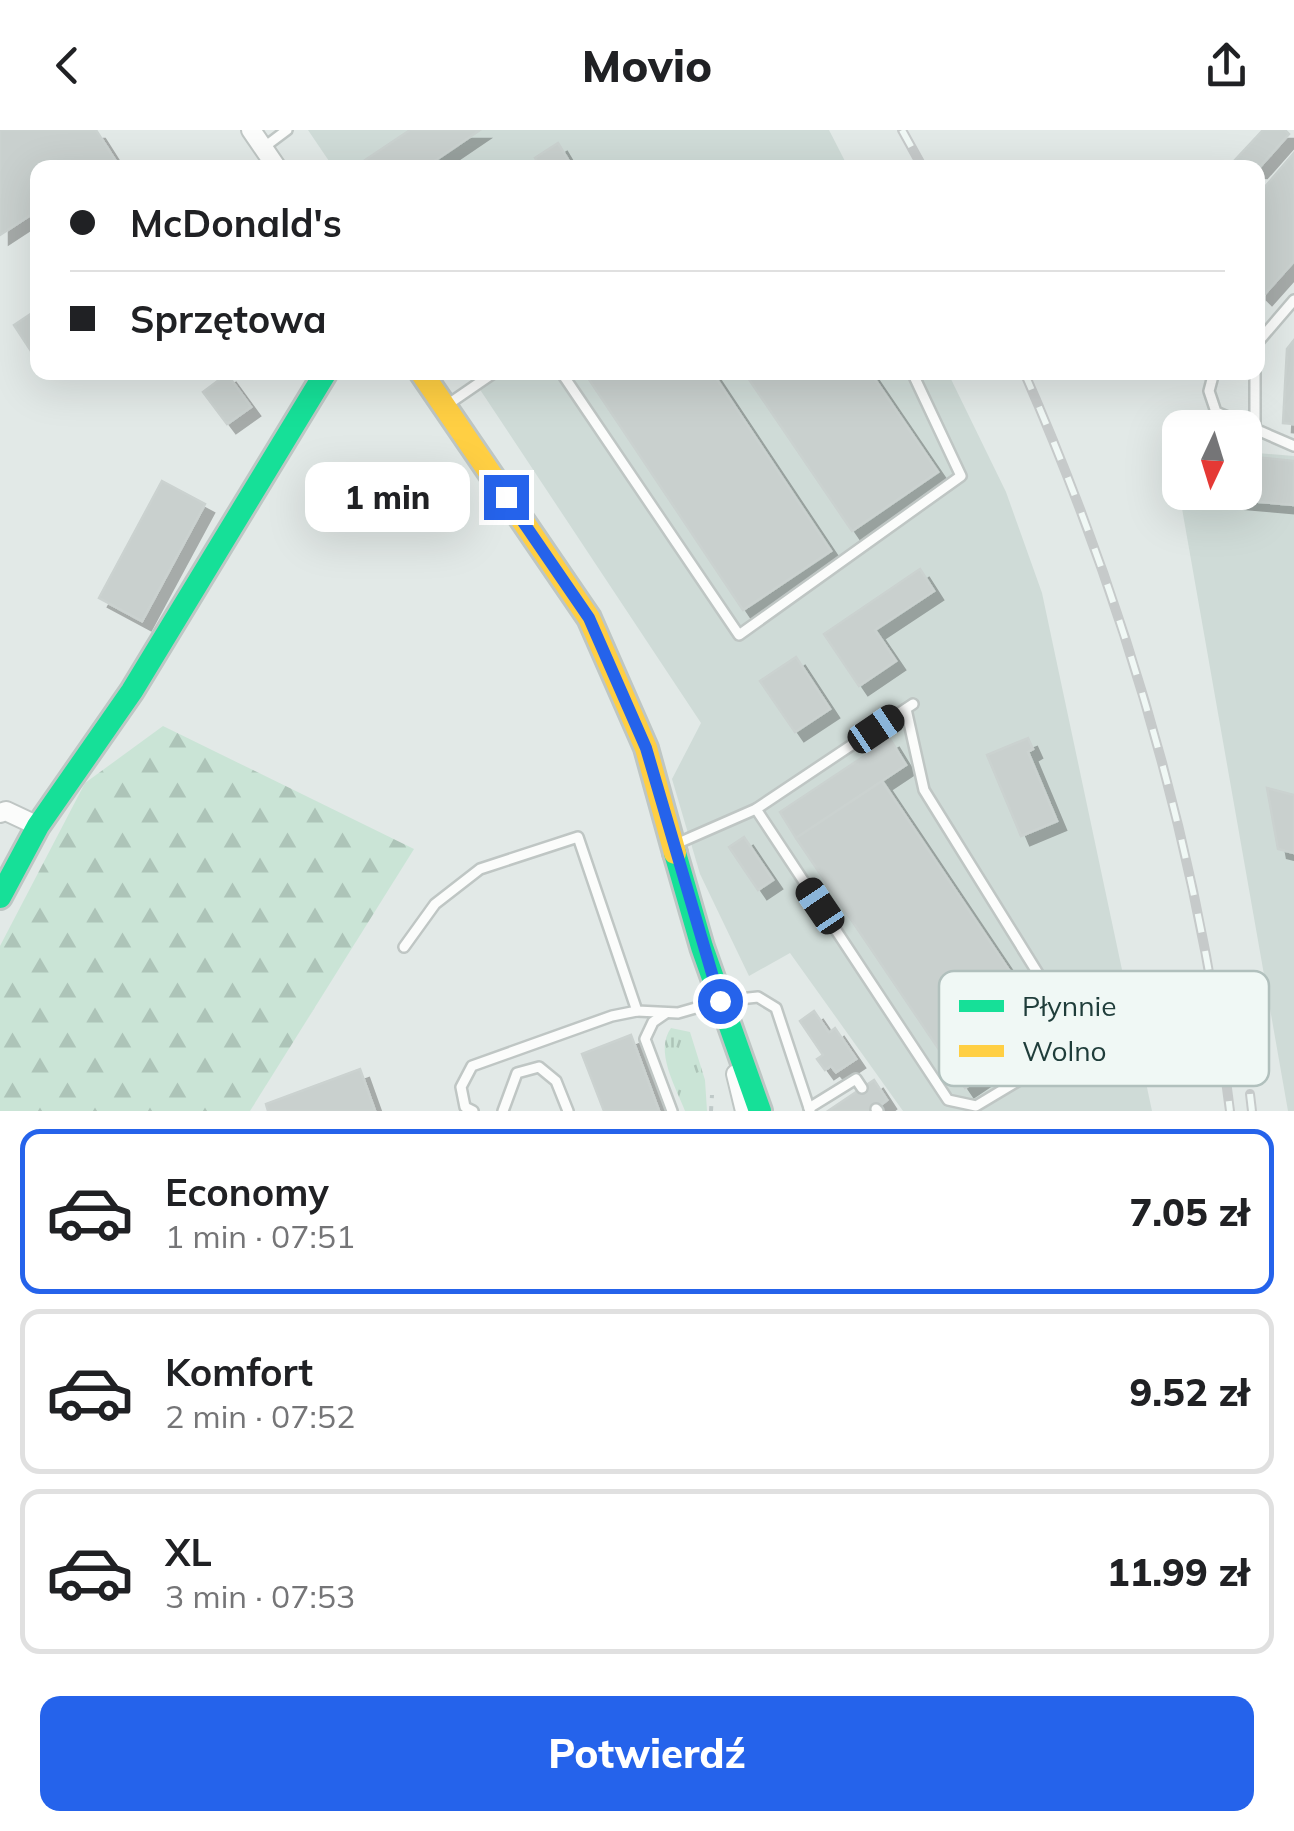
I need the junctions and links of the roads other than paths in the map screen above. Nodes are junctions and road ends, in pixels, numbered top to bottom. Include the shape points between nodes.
1 (250, 130) edge
2 (287, 130) edge
3 (264, 148) junction
4 (272, 160) edge
5 (1294, 300) edge
6 (1265, 334) edge
7 (321, 380) edge
8 (426, 380) edge
9 (483, 380) edge
10 (567, 380) edge
11 (916, 380) edge
12 (1212, 380) edge
13 (1255, 380) edge
14 (444, 406) junction
15 (1215, 410) edge
16 (1255, 410) edge
17 (1262, 431) edge
18 (1294, 446) edge
19 (756, 809) junction
20 (0, 813) edge
21 (38, 826) junction
22 (674, 845) junction
23 (0, 897) edge
24 (404, 947) dead end
25 (1037, 971) edge
26 (720, 1001) junction
27 (637, 1011) junction
28 (666, 1012) junction
29 (1009, 1086) edge
30 (840, 1088) junction
31 (862, 1088) dead end
32 (828, 1096) junction
33 (848, 1098) dead end
34 (836, 1106) dead end
35 (810, 1109) edge
36 (473, 1111) edge
37 (502, 1111) edge
38 (568, 1111) edge
39 (672, 1111) edge
40 (744, 1111) edge
41 (760, 1111) edge

1 - 3 street
2 - 3 lane
3 - 4 street
5 - 6 lane
7 - 21 street via 132,691
8 - 14 street
9 - 14 lane
10 - 11 lane via 739,635 962,476
12 - 15 lane
13 - 16 lane
14 - 22 street via 589,618 646,748
17 - 18 lane
19 - 22 lane
19 - 25 lane via 910,706 924,790
19 - 29 lane via 948,1100 976,1106
20 - 21 street
21 - 23 street
22 - 26 street
24 - 27 lane via 435,904 480,870 578,837
26 - 28 lane
26 - 35 lane via 758,997 776,1008
26 - 40 street
26 - 41 street
27 - 28 lane
27 - 36 lane via 472,1066 461,1086 464,1107
28 - 39 lane via 645,1039
30 - 31 lane via 856,1079
30 - 32 lane
30 - 33 lane
32 - 34 lane
32 - 35 lane
37 - 38 lane via 517,1074 538,1067 556,1081

